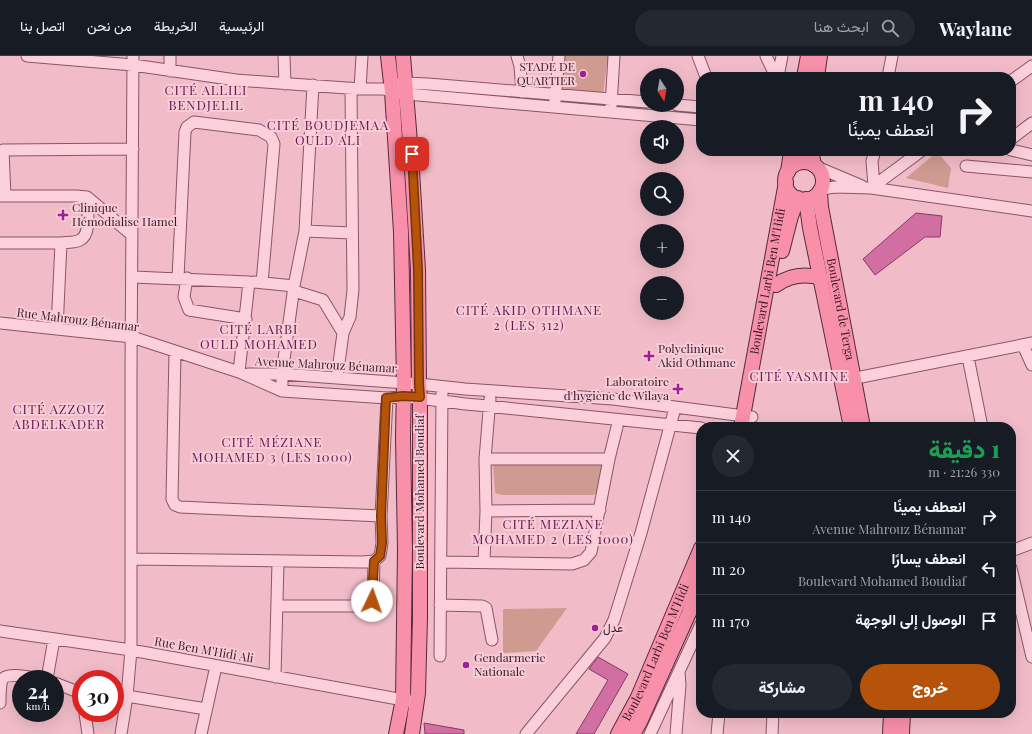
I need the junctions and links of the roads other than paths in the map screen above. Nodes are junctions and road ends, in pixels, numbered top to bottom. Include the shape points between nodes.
1 (27, 56) edge
2 (170, 56) edge
3 (284, 56) edge
4 (362, 56) edge
5 (388, 56) edge
6 (403, 56) edge
7 (517, 56) edge
8 (559, 56) edge
9 (614, 56) edge
10 (698, 56) edge
11 (766, 56) edge
12 (782, 56) edge
13 (808, 56) edge
14 (820, 56) edge
15 (892, 56) edge
16 (133, 61) edge
17 (1032, 66) edge
18 (170, 71) junction
19 (704, 72) edge
20 (774, 72) edge
21 (778, 72) edge
22 (805, 72) edge
23 (818, 72) edge
24 (889, 72) edge
25 (1016, 77) edge
26 (285, 84) junction
27 (428, 84) junction
28 (313, 85) junction
29 (355, 88) junction
30 (406, 88) junction
31 (389, 89) junction
32 (522, 92) junction
33 (555, 94) junction
34 (428, 96) junction
35 (611, 100) junction
36 (640, 102) edge
37 (684, 105) edge
38 (696, 106) edge
39 (554, 108) junction
40 (610, 113) junction
41 (696, 120) edge
42 (1032, 123) edge
43 (1016, 135) edge
44 (133, 149) junction
45 (1016, 151) edge
46 (1032, 154) edge
47 (790, 156) edge
48 (813, 156) edge
49 (873, 156) edge
50 (914, 156) edge
51 (816, 166) junction
52 (966, 166) dead end
53 (1032, 172) edge
54 (787, 177) junction
55 (871, 187) junction
56 (820, 190) junction
57 (3, 196) edge
58 (87, 197) junction
59 (802, 199) junction
60 (1032, 211) edge
61 (305, 231) junction
62 (352, 233) junction
63 (132, 235) junction
64 (0, 243) edge
65 (61, 243) junction
66 (133, 276) junction
67 (182, 278) junction
68 (821, 278) junction
69 (249, 282) junction
70 (262, 283) junction
71 (776, 285) junction
72 (294, 288) junction
73 (246, 319) junction
74 (0, 323) edge
75 (57, 329) junction
76 (343, 333) junction
77 (132, 337) junction
78 (1027, 344) edge
79 (175, 352) junction
80 (968, 357) junction
81 (1032, 365) edge
82 (241, 373) junction
83 (282, 374) junction
84 (338, 378) junction
85 (848, 380) junction
86 (443, 387) junction
87 (404, 390) junction
88 (282, 391) junction
89 (419, 391) junction
90 (490, 391) junction
91 (386, 398) junction
92 (441, 400) junction
93 (489, 406) junction
94 (675, 408) junction
95 (747, 422) edge
96 (851, 422) edge
97 (862, 422) edge
98 (981, 422) edge
99 (671, 425) junction
100 (617, 427) dead end
101 (696, 428) edge
102 (485, 459) junction
103 (609, 459) junction
104 (600, 510) junction
105 (486, 511) junction
106 (381, 516) junction
107 (1032, 543) edge
108 (1016, 549) edge
109 (132, 559) junction
110 (696, 560) edge
111 (374, 561) junction
112 (278, 562) junction
113 (441, 562) junction
114 (484, 562) junction
115 (1016, 588) edge
116 (696, 594) edge
117 (440, 605) junction
118 (277, 606) junction
119 (0, 631) edge
120 (696, 635) edge
121 (54, 640) junction
122 (492, 640) dead end
123 (1030, 643) edge
124 (131, 650) junction
125 (440, 656) dead end
126 (1032, 657) edge
127 (216, 666) junction
128 (679, 669) junction
129 (49, 670) edge
130 (12, 675) edge
131 (275, 677) junction
132 (127, 696) junction
133 (403, 699) junction
134 (0, 703) edge
135 (417, 704) junction
136 (206, 709) junction
137 (719, 718) edge
138 (774, 718) edge
139 (891, 718) edge
140 (903, 718) edge
141 (86, 722) edge
142 (88, 734) edge
143 (121, 734) edge
144 (201, 734) edge
145 (396, 734) edge
146 (412, 734) edge
147 (526, 734) edge
148 (618, 734) edge
149 (633, 734) edge
150 (650, 734) edge
151 (676, 734) edge
152 (717, 734) edge
153 (772, 734) edge
154 (890, 734) edge
155 (902, 734) edge

1 - 16 street
2 - 18 street
3 - 26 street
4 - 29 street
5 - 31 main road, Boulevard Mohamed Boudiaf
6 - 30 main road, Boulevard Mohamed Boudiaf
7 - 32 street
8 - 33 street
9 - 35 street
10 - 19 street
11 - 20 street
12 - 21 street
13 - 22 main road
14 - 23 main road
15 - 24 street
16 - 18 street
16 - 44 street
17 - 25 street
18 - 26 street
26 - 28 street
27 - 30 street
27 - 32 street
27 - 34 street
28 - 29 street
28 - 61 street
29 - 31 street
29 - 62 street
30 - 31 street
30 - 34 street
30 - 89 main road, Boulevard Mohamed Boudiaf via 418,270
31 - 87 main road, Boulevard Mohamed Boudiaf via 401,232
32 - 33 street
33 - 35 street
33 - 39 street
34 - 39 street
35 - 36 street
35 - 40 street
37 - 38 street
39 - 40 street
40 - 41 street
42 - 43 street
44 - 57 street via 4,150
44 - 63 street
45 - 46 street
47 - 54 main road, Boulevard Larbi Ben M'Hidi
48 - 51 main road
49 - 55 street
50 - 55 street
51 - 54 main road via 809,162 796,164 791,167
51 - 55 street
51 - 56 main road via 822,175
52 - 53 street
54 - 59 main road via 790,192
54 - 95 main road, Boulevard Larbi Ben M'Hidi
55 - 56 street
55 - 60 street
56 - 59 main road via 816,195
56 - 85 main road, Boulevard de Terga
57 - 58 street
58 - 63 street
58 - 65 street via 88,230 79,241
59 - 68 main road, Boulevard de Terga
59 - 71 main road, Boulevard Larbi Ben M'Hidi via 791,216
61 - 62 street
61 - 72 street
62 - 76 street via 353,290 350,317
63 - 66 street
64 - 65 street
65 - 75 street
66 - 67 street
66 - 77 street
67 - 69 street
67 - 70 street via 185,132 194,122 259,130 271,137 274,144
67 - 73 street via 184,298 189,310
68 - 71 main road via 801,275 790,277
68 - 85 main road, Boulevard de Terga
69 - 70 street
69 - 73 street
70 - 72 street
71 - 95 main road, Boulevard Larbi Ben M'Hidi
72 - 76 street via 323,300
72 - 83 street
73 - 82 street
74 - 75 street, Rue Mahrouz Bénamar
75 - 77 street, Rue Mahrouz Bénamar
76 - 84 street
77 - 79 street, Rue Mahrouz Bénamar
77 - 109 street
78 - 80 street
78 - 81 street
79 - 82 street, Rue Mahrouz Bénamar
79 - 106 street via 172,499 175,504 180,507
80 - 85 street
80 - 98 street
82 - 83 street, Avenue Mahrouz Bénamar
82 - 88 street, Avenue Mahrouz Bénamar
83 - 84 street, Avenue Mahrouz Bénamar
83 - 88 street
84 - 87 street, Avenue Mahrouz Bénamar
85 - 96 main road, Boulevard de Terga
85 - 97 main road, Boulevard de Terga
86 - 89 street
86 - 90 street
86 - 92 street
87 - 89 street
87 - 91 street, Avenue Mahrouz Bénamar
87 - 133 main road, Boulevard Mohamed Boudiaf
88 - 91 street, Avenue Mahrouz Bénamar
89 - 92 street
89 - 135 main road, Boulevard Mohamed Boudiaf via 420,610
90 - 93 street
90 - 94 street via 613,399
91 - 106 street
92 - 93 street
92 - 113 street
93 - 99 street
93 - 102 street
94 - 95 street
94 - 99 street
99 - 101 street
99 - 147 street via 642,533 614,620 605,638
100 - 103 street
102 - 103 street
102 - 105 street
103 - 104 street
104 - 105 street
104 - 114 street via 591,552 584,560 572,564
105 - 114 street
106 - 111 street via 380,556
107 - 108 street
109 - 112 street
109 - 124 street
110 - 148 main road, Boulevard Larbi Ben M'Hidi via 638,697
111 - 112 street
111 - 118 street via 372,601 369,605
112 - 118 street
113 - 114 street
113 - 117 street
115 - 123 street
116 - 149 main road, Boulevard Larbi Ben M'Hidi
117 - 122 street via 486,608
117 - 125 street
118 - 131 street
119 - 121 street, Rue Ben M'Hidi Ali
120 - 128 street
121 - 124 street, Rue Ben M'Hidi Ali
121 - 129 street
123 - 126 street
124 - 127 street, Rue Ben M'Hidi Ali
124 - 132 street
127 - 131 street, Rue Ben M'Hidi Ali
127 - 136 street
128 - 150 street
128 - 151 street
130 - 134 street via 2,680
131 - 133 street, Rue Ben M'Hidi Ali
132 - 136 street
132 - 143 street
133 - 135 street, Rue Ben M'Hidi Ali
133 - 145 main road, Boulevard Mohamed Boudiaf
135 - 146 main road, Boulevard Mohamed Boudiaf
136 - 144 street
137 - 152 street
138 - 153 street
139 - 154 main road
140 - 155 main road
141 - 142 street

